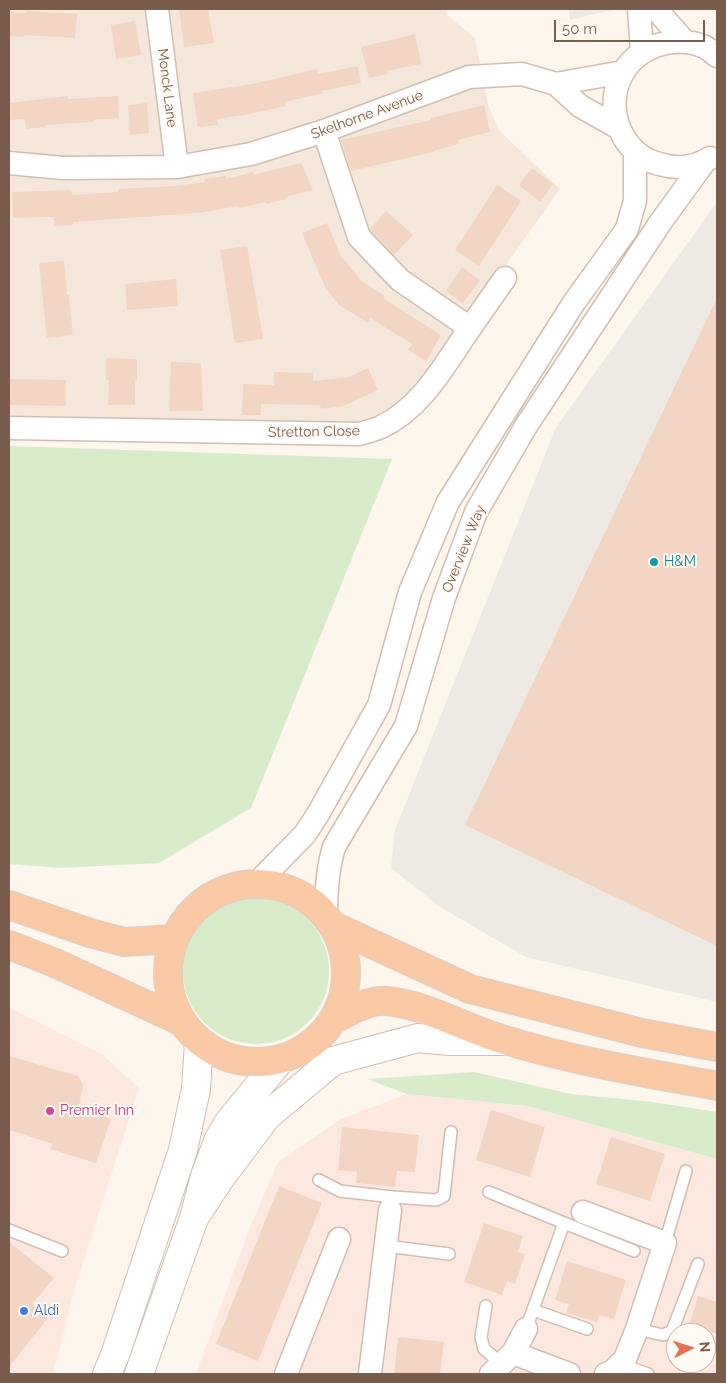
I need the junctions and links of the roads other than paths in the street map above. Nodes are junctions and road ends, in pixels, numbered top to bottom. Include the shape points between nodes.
1 (157, 9) edge
2 (639, 9) edge
3 (656, 9) edge
4 (684, 41) junction
5 (642, 51) junction
6 (717, 56) edge
7 (623, 72) junction
8 (556, 84) junction
9 (619, 128) junction
10 (324, 131) junction
11 (635, 151) junction
12 (711, 158) edge
13 (9, 163) edge
14 (177, 168) junction
15 (505, 278) dead end
16 (470, 328) junction
17 (9, 428) edge
18 (258, 882) junction
19 (9, 905) edge
20 (330, 921) junction
21 (173, 939) junction
22 (9, 945) edge
23 (333, 1020) junction
24 (181, 1021) junction
25 (507, 1041) junction
26 (199, 1042) junction
27 (717, 1047) edge
28 (280, 1060) junction
29 (717, 1086) edge
30 (451, 1132) dead end
31 (686, 1171) dead end
32 (319, 1180) dead end
33 (488, 1192) dead end
34 (392, 1203) junction
35 (194, 1218) junction
36 (574, 1218) junction
37 (9, 1230) edge
38 (339, 1239) dead end
39 (665, 1243) junction
40 (386, 1246) junction
41 (62, 1251) dead end
42 (634, 1251) dead end
43 (449, 1254) dead end
44 (698, 1264) dead end
45 (486, 1306) dead end
46 (530, 1319) junction
47 (587, 1329) dead end
48 (637, 1329) junction
49 (502, 1364) edge
50 (613, 1369) edge
51 (107, 1374) edge
52 (139, 1374) edge
53 (286, 1374) edge
54 (370, 1374) edge
55 (569, 1374) edge
56 (648, 1374) edge

1 - 14 street, Monck Lane
2 - 5 street
3 - 4 street
4 - 5 street via 662,43
4 - 6 street via 705,47
5 - 7 street
7 - 8 street, Skelhorne Avenue
7 - 9 street via 616,90 614,109
8 - 9 street, Skelhorne Avenue via 580,106
8 - 10 street, Skelhorne Avenue via 522,74 469,77
9 - 11 street
10 - 14 street, Skelhorne Avenue via 251,154
10 - 16 street via 359,237 400,280
11 - 12 street via 650,162 668,167 687,167
11 - 18 street via 635,201 627,229 573,304 448,502 410,592 379,705 305,834
12 - 20 street, Overview Way via 660,223 526,426 476,512 444,598 406,726 334,847 329,861 326,883
13 - 14 street, Skelhorne Avenue via 63,168
15 - 16 street, Stretton Close
16 - 17 street, Stretton Close via 428,390 406,412 381,427 359,434
18 - 20 highway via 284,886 307,898
18 - 21 highway via 231,886 207,898 187,916
19 - 21 highway via 124,942
20 - 23 highway via 343,948 347,973 343,997
20 - 27 highway via 470,989 642,1033
21 - 24 highway via 167,967 170,995
22 - 24 highway
23 - 25 highway via 362,1006 385,1000 424,1009
23 - 28 highway via 301,1051
24 - 26 highway
25 - 29 highway
25 - 35 street via 418,1038 333,1061 267,1116
26 - 28 highway via 224,1057 252,1063
26 - 51 street via 196,1090 184,1150
28 - 35 street via 219,1139
30 - 34 lane via 444,1196 436,1200
31 - 39 lane
32 - 34 lane via 340,1191
33 - 36 lane
34 - 40 street
35 - 52 street
36 - 39 street
36 - 42 lane
36 - 46 lane
37 - 41 lane
38 - 53 street
39 - 48 street
40 - 43 lane
40 - 54 street
44 - 48 lane via 672,1331 664,1335
45 - 49 lane via 481,1337 484,1348
46 - 47 lane
46 - 49 street
48 - 50 street via 625,1359
49 - 55 street
50 - 56 lane

